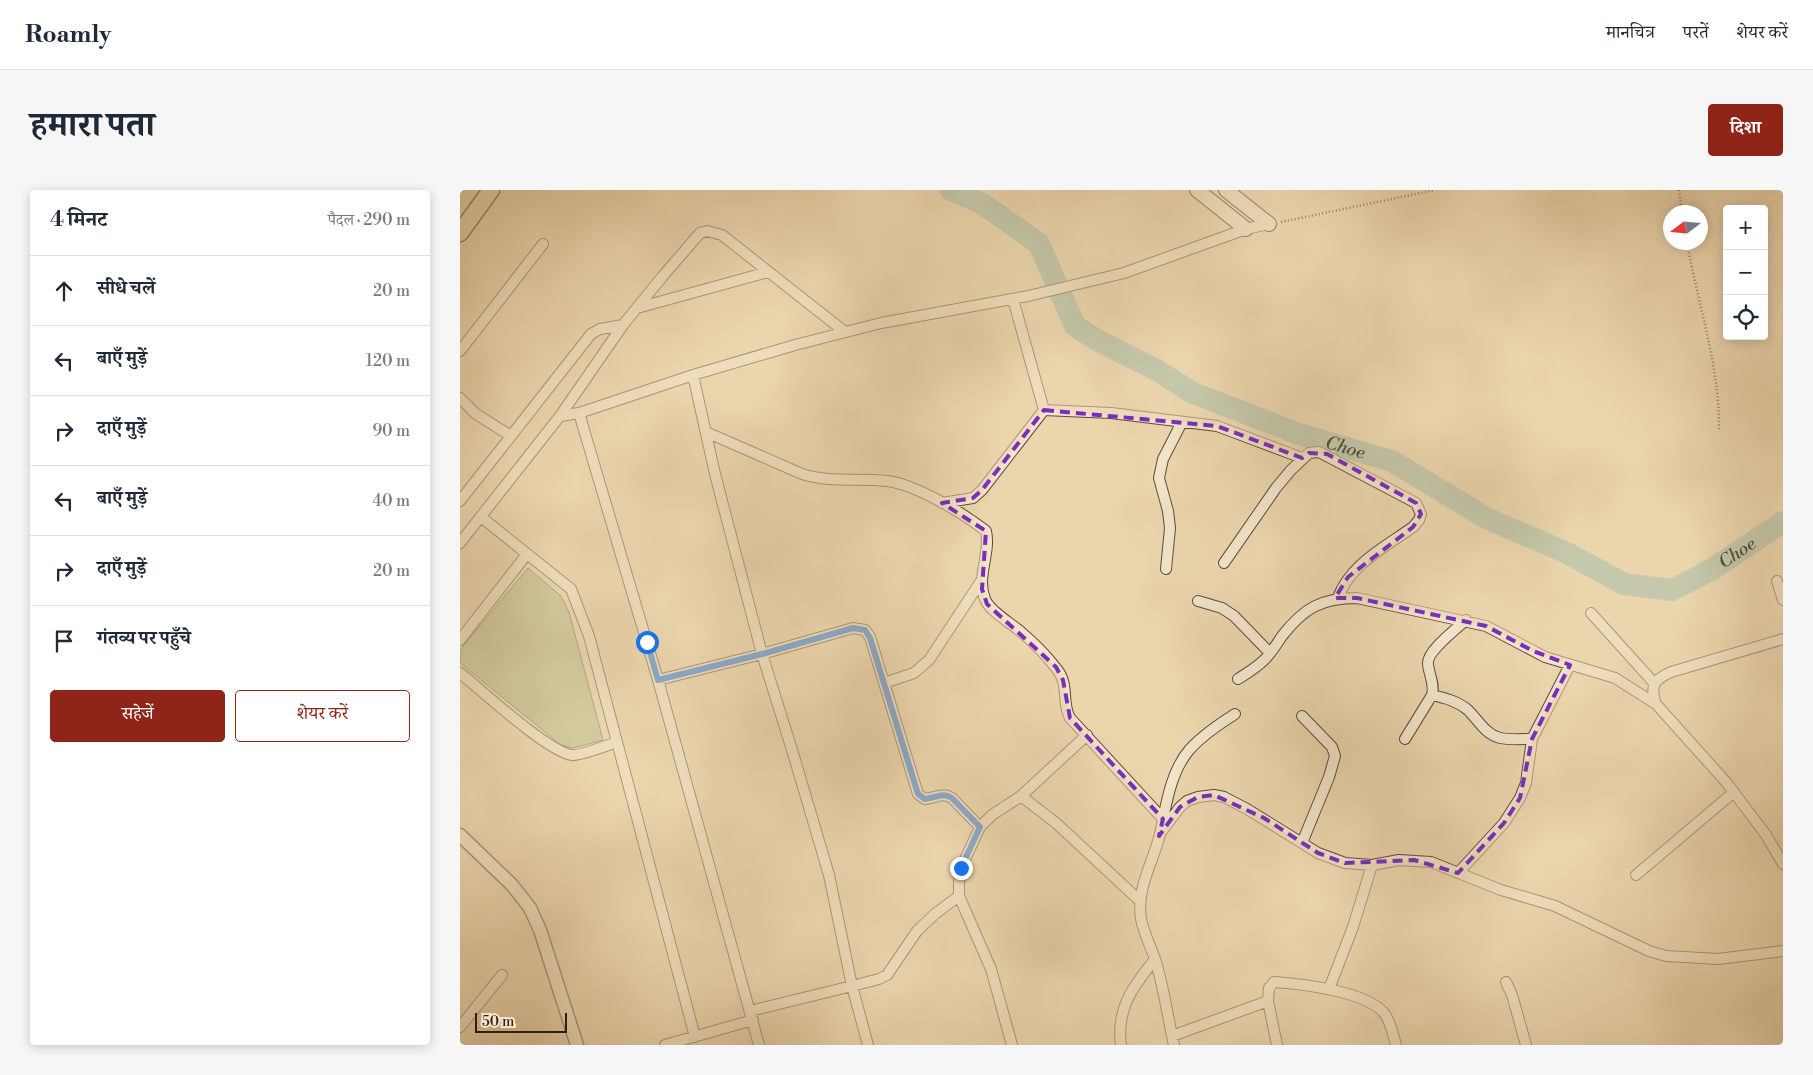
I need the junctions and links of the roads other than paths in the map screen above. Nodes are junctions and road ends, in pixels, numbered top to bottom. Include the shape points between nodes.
1 (492, 190) edge
2 (1197, 190) edge
3 (1226, 190) edge
4 (1270, 224) joint
5 (1246, 229) junction
6 (460, 233) edge
7 (543, 244) dead end
8 (768, 272) junction
9 (1013, 299) junction
10 (637, 308) junction
11 (623, 325) junction
12 (845, 332) junction
13 (460, 351) edge
14 (693, 375) junction
15 (460, 398) edge
16 (1044, 410) junction
17 (579, 413) junction
18 (560, 416) junction
19 (1182, 422) junction
20 (706, 432) junction
21 (511, 436) junction
22 (1302, 458) junction
23 (460, 501) edge
24 (942, 504) junction
25 (481, 517) junction
26 (460, 543) edge
27 (527, 554) junction
28 (1224, 563) dead end
29 (1166, 569) dead end
30 (983, 580) junction
31 (1777, 581) dead end
32 (1338, 598) junction
33 (1783, 600) edge
34 (1198, 601) dead end
35 (1591, 613) dead end
36 (1466, 620) junction
37 (1783, 639) edge
38 (460, 640) edge
39 (1270, 653) junction
40 (762, 654) junction
41 (1570, 665) junction
42 (460, 673) edge
43 (1238, 679) dead end
44 (658, 680) junction
45 (1654, 683) junction
46 (884, 684) junction
47 (1432, 695) junction
48 (1656, 704) junction
49 (1235, 714) dead end
50 (1302, 716) dead end
51 (1086, 735) junction
52 (1405, 739) dead end
53 (1532, 739) junction
54 (617, 742) junction
55 (1734, 792) junction
56 (1022, 796) junction
57 (1163, 819) junction
58 (980, 827) junction
59 (1159, 836) junction
60 (461, 837) edge
61 (1302, 843) junction
62 (1783, 863) edge
63 (1372, 865) junction
64 (1458, 873) junction
65 (1636, 875) dead end
66 (959, 896) junction
67 (1140, 901) junction
68 (1783, 951) edge
69 (1155, 959) junction
70 (502, 975) dead end
71 (1506, 982) dead end
72 (852, 986) junction
73 (1329, 989) junction
74 (1268, 1001) junction
75 (752, 1016) junction
76 (460, 1027) edge
77 (694, 1037) junction
78 (1173, 1041) edge
79 (577, 1045) edge
80 (665, 1045) edge
81 (759, 1045) edge
82 (868, 1045) edge
83 (1012, 1045) edge
84 (1121, 1045) edge
85 (1277, 1045) edge
86 (1396, 1045) edge
87 (1526, 1045) edge

1 - 6 main road
2 - 5 main road
3 - 4 main road
4 - 5 street
5 - 9 street via 1124,272
7 - 13 street
8 - 10 street
8 - 10 street via 722,236 707,231 700,233
8 - 12 street
9 - 12 street
9 - 16 street
10 - 11 street
11 - 18 street
11 - 21 street via 591,334
12 - 14 street
14 - 17 street
14 - 20 street
15 - 21 street via 476,414
16 - 19 street via 1111,413
16 - 24 street via 982,490 973,498
17 - 18 street
17 - 44 street
18 - 25 street
19 - 22 street via 1217,426
19 - 29 street via 1163,459 1159,478 1170,528
20 - 24 street via 802,474 819,479 900,483
20 - 40 street
21 - 23 street
22 - 28 street via 1276,488
22 - 32 street via 1309,453 1327,454 1416,503 1421,514 1413,527 1348,577
24 - 30 street via 986,531 988,540
25 - 26 street
25 - 27 street
27 - 38 street
27 - 54 street via 571,589 589,636
30 - 46 street via 924,665 914,673
30 - 51 street via 987,604 1022,632 1060,673 1066,691 1066,712
31 - 33 street
32 - 36 street via 1357,598
32 - 39 street via 1308,610 1286,631
34 - 39 street via 1222,608 1234,616
35 - 45 street
36 - 41 street via 1486,626 1533,652
36 - 47 street via 1430,654 1427,662 1434,688
37 - 45 street via 1671,672
39 - 43 street
40 - 44 street
40 - 46 street via 860,628 870,638
40 - 72 street via 829,875
41 - 48 street via 1616,678
41 - 53 street
42 - 54 street via 558,750 573,756
44 - 75 street
45 - 48 street via 1652,693
46 - 58 street via 918,794 925,799 947,795
47 - 52 street
47 - 53 street via 1460,704 1490,734 1500,738
48 - 55 street
49 - 57 street via 1190,750 1177,771
50 - 61 street via 1332,747 1335,756
51 - 56 street
51 - 57 street
53 - 64 street via 1526,783 1520,798 1504,823
54 - 77 street
55 - 62 street
55 - 65 street
56 - 58 street via 992,815
56 - 67 street
57 - 59 street
58 - 66 street via 961,868
59 - 61 street via 1180,807 1198,797 1214,795 1264,818
59 - 67 street
60 - 79 street via 512,885 530,908
61 - 63 street via 1345,863
63 - 64 street via 1414,860 1432,862
63 - 73 street
64 - 68 street via 1555,906 1666,956 1718,959
66 - 72 street via 917,931 887,975
66 - 83 street via 991,968
67 - 69 street via 1141,919
69 - 78 street
69 - 84 street via 1132,988 1124,1007 1119,1030
70 - 76 street
71 - 87 street
72 - 75 street
72 - 82 street
73 - 74 street via 1274,982 1269,988
73 - 86 street via 1377,1006 1385,1014
74 - 78 street
74 - 85 street
75 - 77 street
75 - 81 street
77 - 80 street

